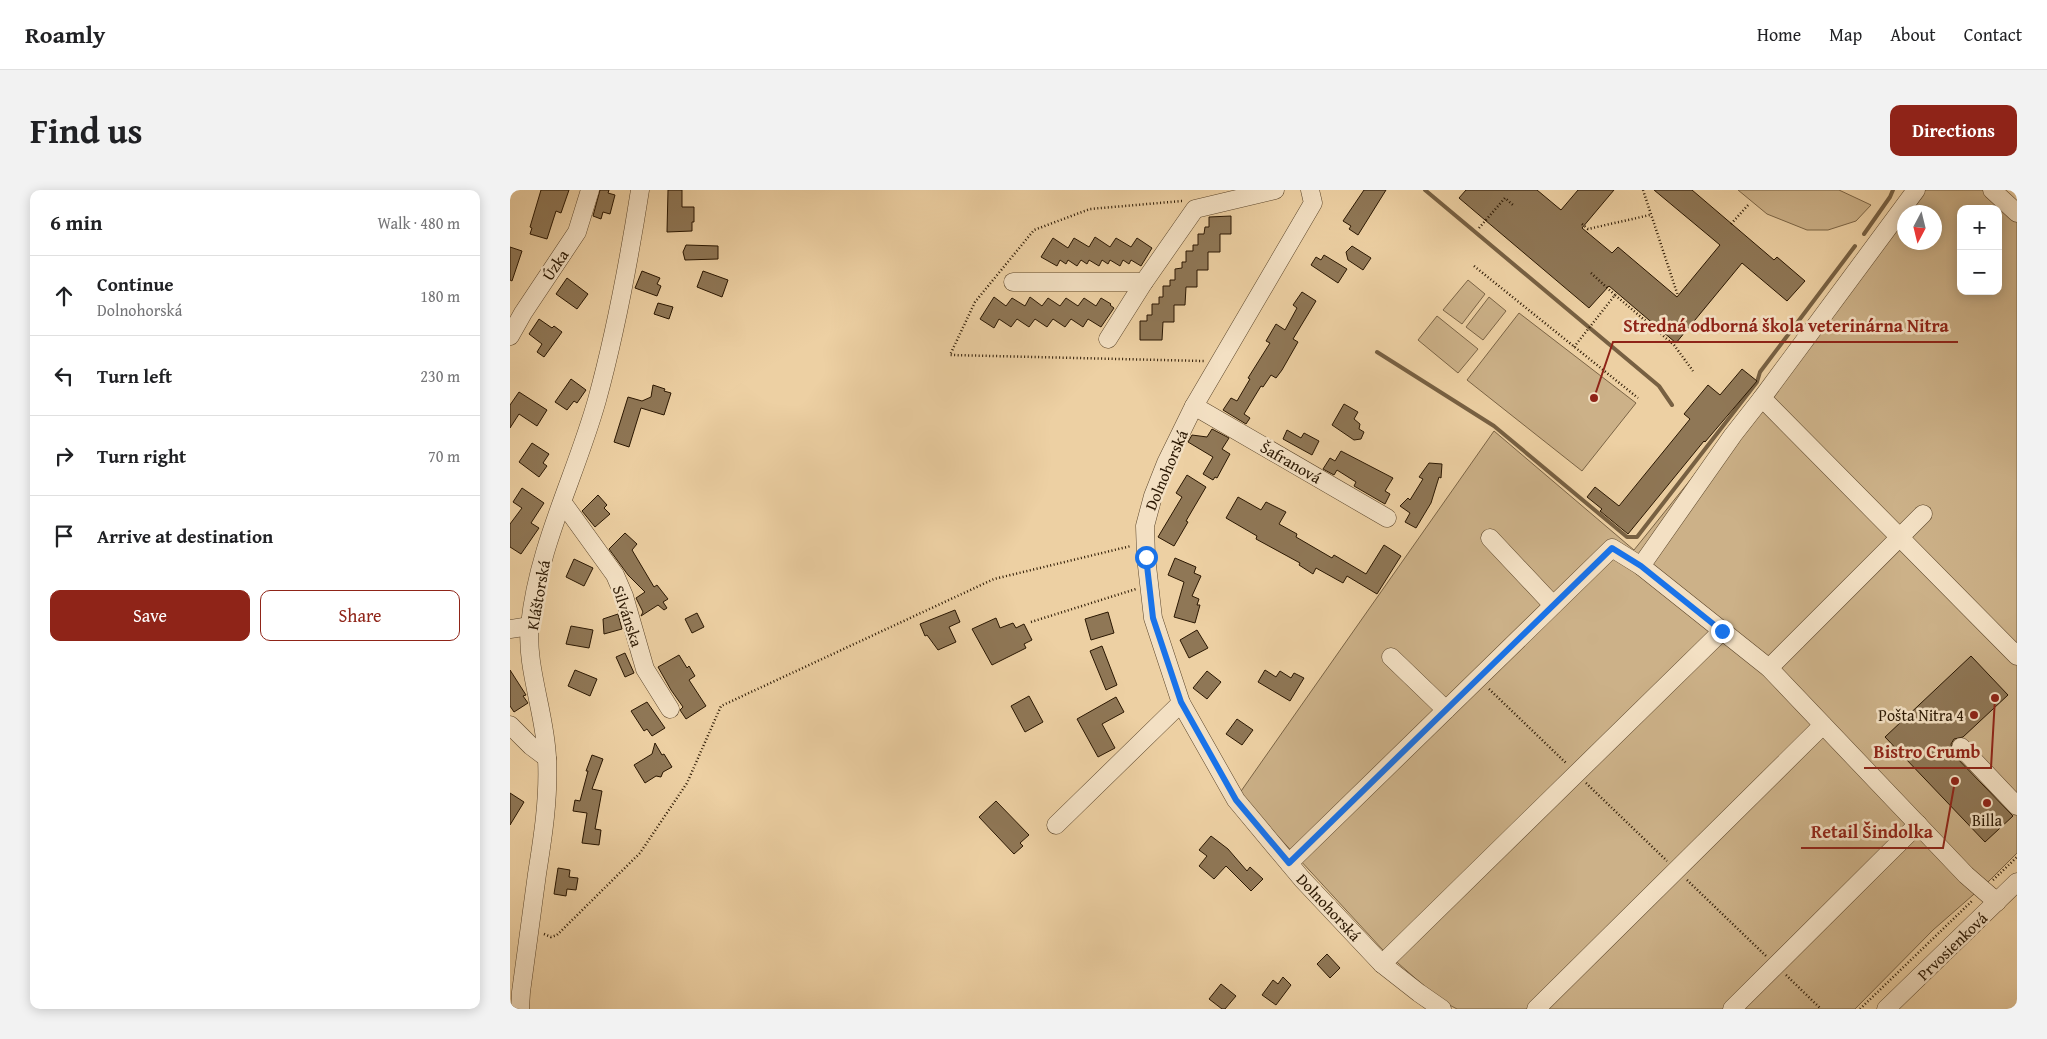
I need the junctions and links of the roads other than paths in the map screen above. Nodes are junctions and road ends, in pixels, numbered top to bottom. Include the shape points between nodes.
1 (590, 190) edge
2 (640, 190) edge
3 (1275, 190) edge
4 (1310, 190) edge
5 (1916, 190) edge
6 (1992, 190) edge
7 (2017, 213) edge
8 (1013, 282) dead end
9 (1144, 282) junction
10 (510, 336) edge
11 (1108, 340) dead end
12 (1762, 398) junction
13 (1194, 406) junction
14 (563, 503) junction
15 (1923, 514) dead end
16 (1387, 518) dead end
17 (1900, 537) junction
18 (1490, 538) dead end
19 (1641, 566) junction
20 (1554, 605) junction
21 (530, 626) junction
22 (510, 629) edge
23 (1722, 631) junction
24 (2017, 656) edge
25 (1391, 657) dead end
26 (1769, 668) junction
27 (1181, 702) junction
28 (670, 709) dead end
29 (1446, 710) junction
30 (510, 725) edge
31 (1823, 725) junction
32 (1961, 748) dead end
33 (547, 758) junction
34 (2017, 806) edge
35 (1918, 824) junction
36 (1056, 825) dead end
37 (1289, 863) junction
38 (2017, 882) edge
39 (1996, 902) junction
40 (1382, 964) junction
41 (517, 1002) edge
42 (1442, 1009) edge
43 (1536, 1009) edge
44 (1732, 1009) edge
45 (1886, 1009) edge

1 - 10 street, Úzka via 577,232
2 - 14 street, Kláštorská via 597,400
3 - 9 street via 1195,209
4 - 13 street, Dolnohorská via 1312,203
5 - 12 street
6 - 7 street
8 - 9 street
9 - 11 street
12 - 17 street
12 - 19 street
13 - 16 street, Šafranová
13 - 27 street, Dolnohorská via 1147,511 1145,543 1153,618
14 - 21 street, Kláštorská via 543,561
14 - 28 street, Silvánska via 614,575 624,596 645,669
15 - 17 street
17 - 24 street
17 - 26 street
18 - 20 street
19 - 20 street via 1612,548
19 - 23 street
20 - 29 street
21 - 22 street
21 - 33 street, Kláštorská via 530,648
23 - 26 street
23 - 40 street
25 - 29 street
26 - 31 street
27 - 36 street
27 - 37 street, Dolnohorská via 1236,800
29 - 37 street
30 - 33 street
31 - 35 street
31 - 43 street
32 - 34 street
33 - 41 street, Kláštorská via 546,814
35 - 39 street
35 - 44 street
37 - 40 street, Dolnohorská
38 - 39 street, Prvosienková
39 - 45 street, Prvosienková
40 - 42 street, Dolnohorská

